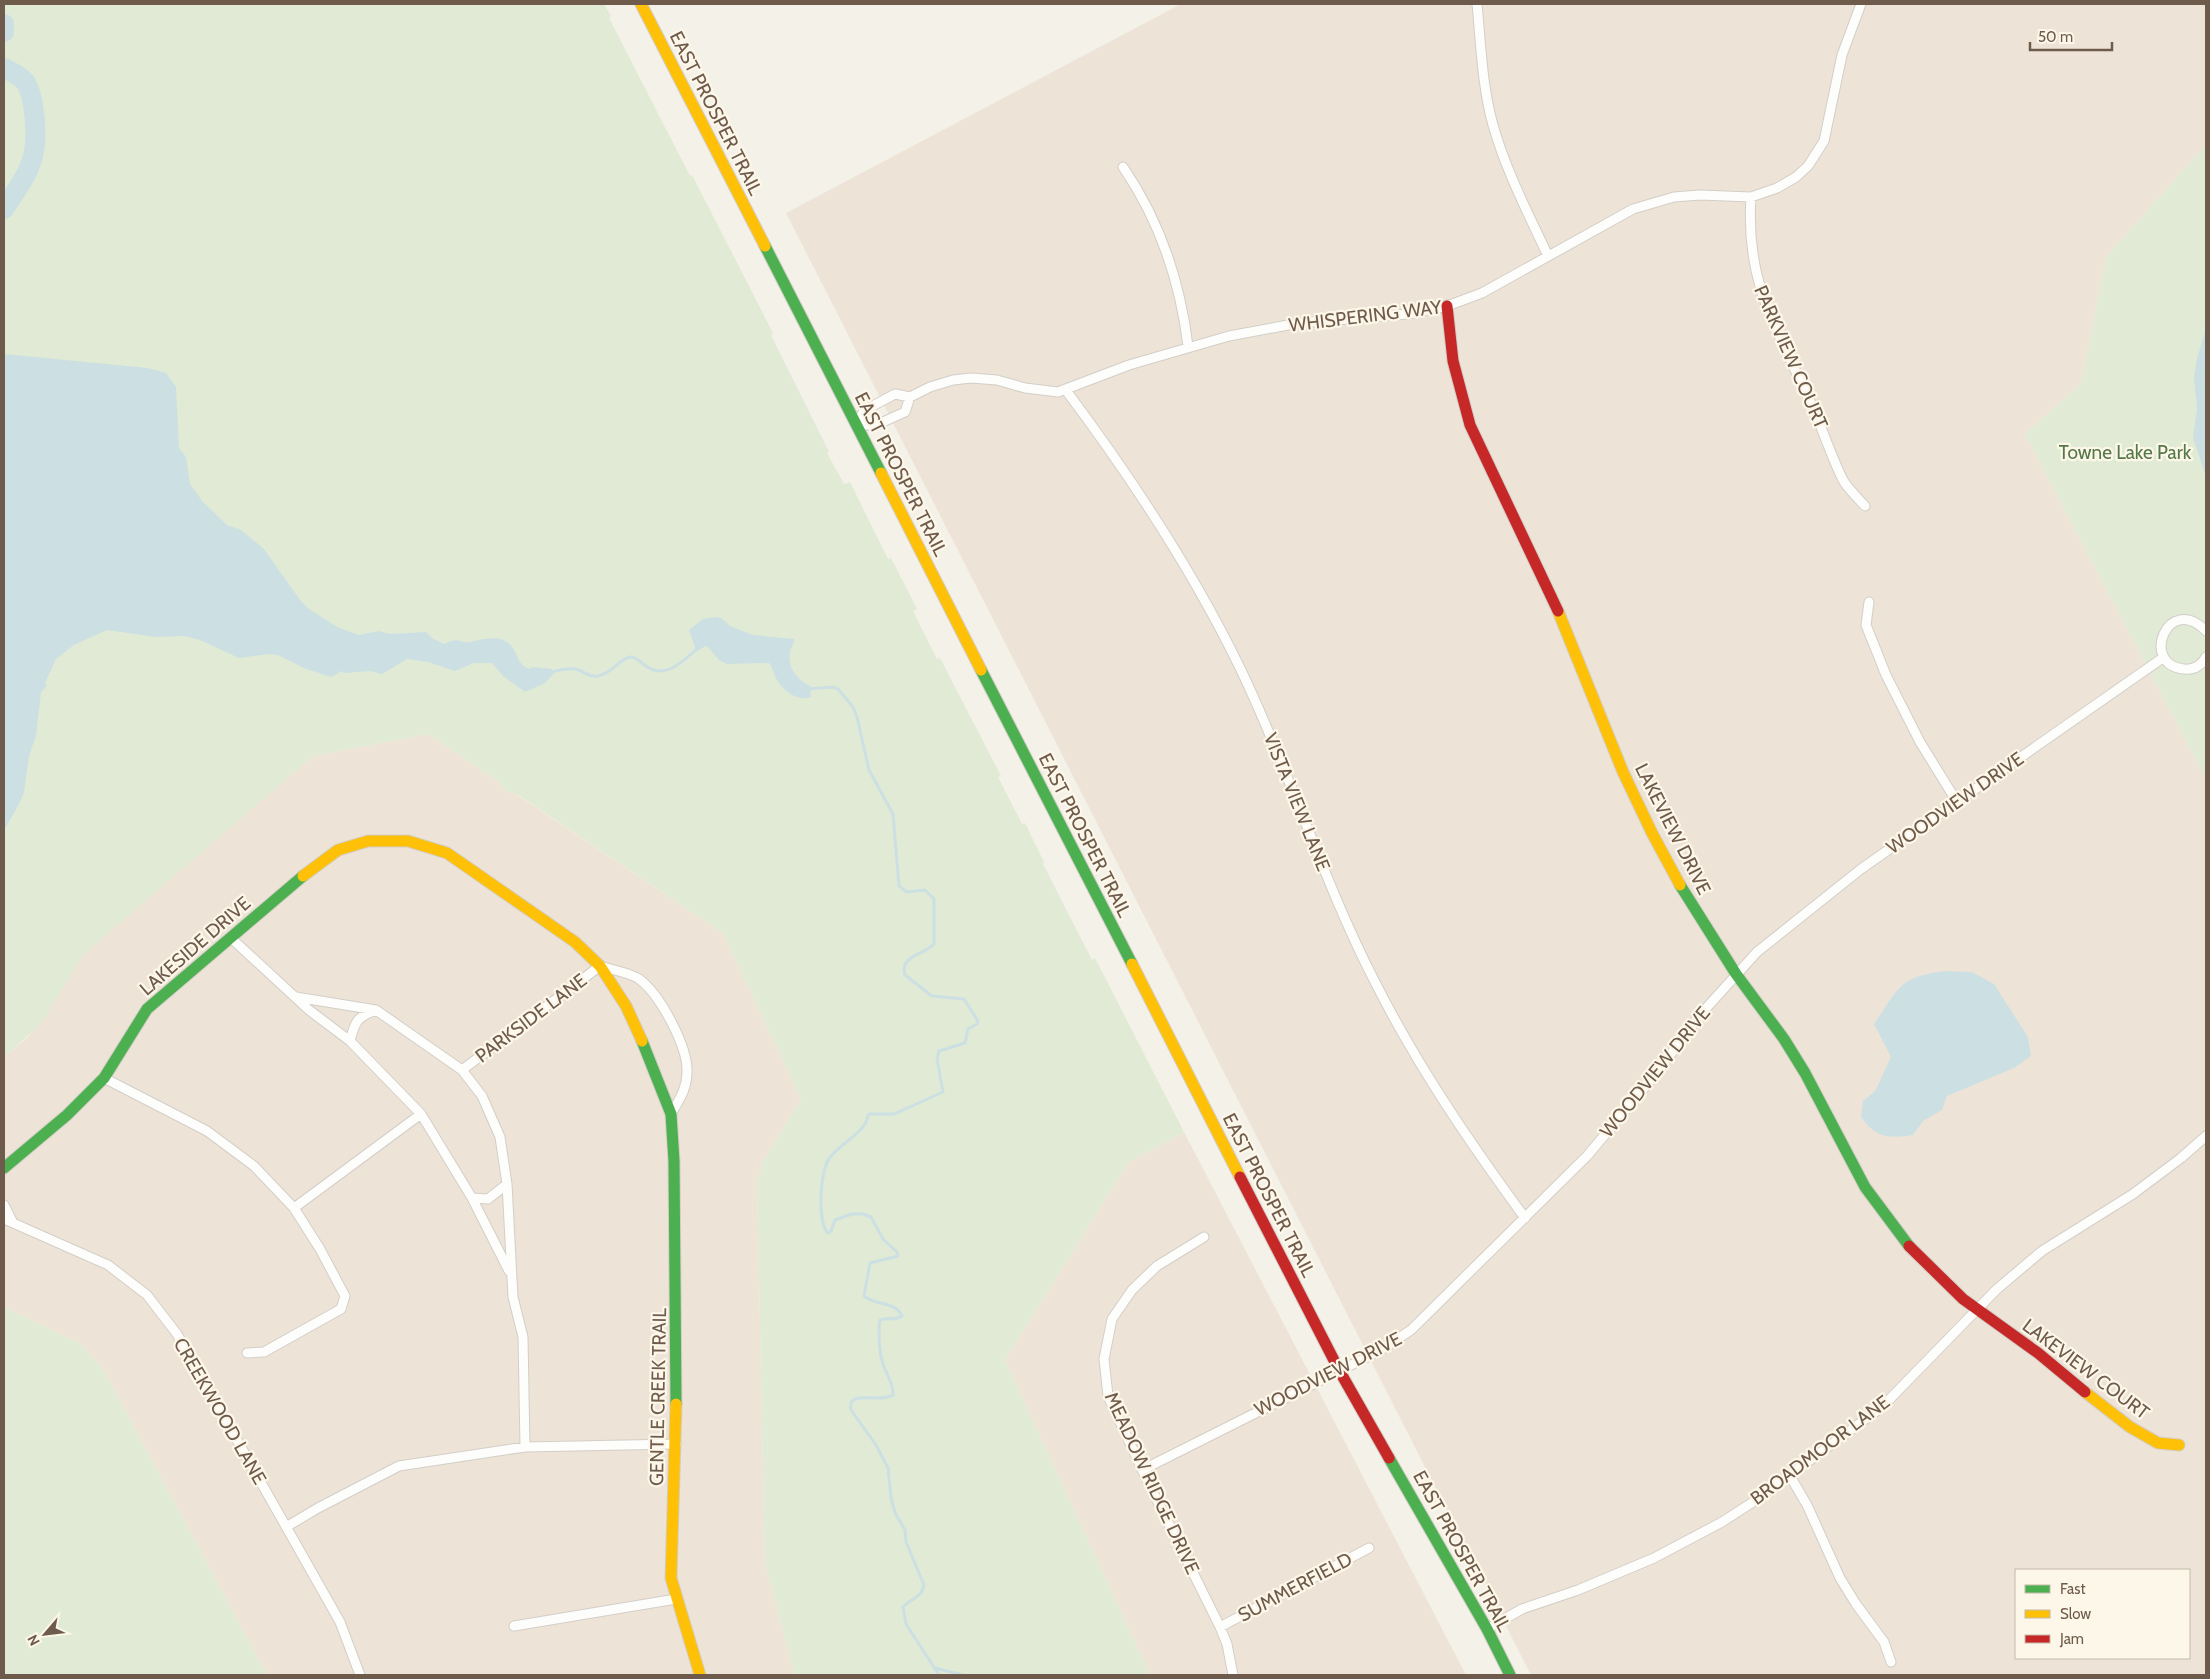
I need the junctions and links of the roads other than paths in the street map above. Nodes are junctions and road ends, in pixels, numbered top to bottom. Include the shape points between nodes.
1 (641, 4) edge
2 (1477, 4) edge
3 (1861, 4) edge
4 (1123, 167) dead end
5 (1751, 197) junction
6 (1548, 256) junction
7 (1447, 306) junction
8 (1188, 346) junction
9 (1065, 389) junction
10 (910, 397) junction
11 (856, 423) junction
12 (1865, 506) dead end
13 (1869, 602) dead end
14 (2206, 631) edge
15 (2164, 657) junction
16 (2206, 658) edge
17 (1957, 802) junction
18 (340, 848) joint
19 (231, 938) junction
20 (600, 966) junction
21 (1736, 974) junction
22 (296, 997) junction
23 (376, 1010) junction
24 (350, 1041) junction
25 (462, 1070) junction
26 (104, 1078) junction
27 (421, 1114) junction
28 (671, 1114) junction
29 (2206, 1136) edge
30 (4, 1168) edge
31 (507, 1184) junction
32 (472, 1198) junction
33 (4, 1205) edge
34 (294, 1208) junction
35 (1525, 1218) junction
36 (4, 1219) edge
37 (13, 1223) junction
38 (1204, 1237) dead end
39 (512, 1275) junction
40 (1977, 1310) junction
41 (247, 1353) dead end
42 (1339, 1370) junction
43 (676, 1444) junction
44 (2179, 1445) dead end
45 (525, 1447) junction
46 (1142, 1470) junction
47 (1790, 1476) junction
48 (286, 1527) junction
49 (1370, 1548) dead end
50 (676, 1599) junction
51 (514, 1626) dead end
52 (1220, 1627) junction
53 (1487, 1629) junction
54 (1891, 1662) dead end
55 (360, 1675) edge
56 (700, 1675) edge
57 (1233, 1675) edge
58 (1510, 1675) edge

1 - 11 street, EAST PROSPER TRAIL
2 - 6 street via 1483,73 1492,124 1510,175
3 - 5 street, WHISPERING WAY via 1842,55 1828,126 1817,154 1788,183
4 - 8 street via 1144,200 1166,248
5 - 6 street, WHISPERING WAY via 1700,195 1656,201 1615,217
5 - 12 street, PARKVIEW COURT via 1753,259 1766,309 1844,481
6 - 7 street, WHISPERING WAY via 1482,293
7 - 8 street, WHISPERING WAY via 1408,314 1299,323
7 - 21 street, LAKEVIEW DRIVE via 1450,342 1461,396 1485,459 1549,588 1623,772 1652,833 1688,900
8 - 9 street, WHISPERING WAY
9 - 10 street, WHISPERING WAY via 1050,392 997,380 971,378 941,383
9 - 35 street, VISTA VIEW LANE via 1136,487 1187,568 1240,669 1345,921 1375,983 1448,1110
10 - 11 street, WHISPERING WAY via 895,394 865,410
10 - 11 street via 905,412 874,426
11 - 42 street, EAST PROSPER TRAIL
13 - 17 street via 1866,625 1886,675 1920,742
14 - 15 street via 2189,620 2170,625 2161,640
15 - 16 street via 2178,669 2187,670 2196,668
15 - 17 street, WOODVIEW DRIVE
17 - 21 street, WOODVIEW DRIVE via 1808,910
18 - 19 street, LAKESIDE DRIVE via 315,865
18 - 20 street, GENTLE CREEK TRAIL via 395,839 425,843 447,853 575,942
19 - 22 street
19 - 26 street, LAKESIDE DRIVE via 147,1009
20 - 25 street, PARKSIDE LANE
20 - 28 street, GENTLE CREEK TRAIL via 626,1006
20 - 28 street, GENTLE CREEK TRAIL via 639,978 656,996 677,1032 688,1071 684,1092
21 - 35 street, WOODVIEW DRIVE via 1593,1149
21 - 40 street, LAKEVIEW DRIVE via 1805,1073 1847,1156 1878,1207 1936,1275
22 - 23 street
22 - 24 street
23 - 24 street via 355,1022
23 - 25 street
24 - 27 street
25 - 31 street via 482,1096 500,1137
26 - 30 street, LAKESIDE DRIVE via 67,1115
26 - 34 street via 208,1131 254,1166
27 - 32 street
27 - 34 street
28 - 43 street, GENTLE CREEK TRAIL via 676,1234
29 - 40 street, BROADMOOR LANE via 2133,1194 2042,1251
31 - 32 street via 488,1199
31 - 39 street
32 - 39 street
33 - 37 street
34 - 41 street via 345,1296 341,1309 264,1352
35 - 42 street, WOODVIEW DRIVE via 1412,1330 1381,1350
36 - 37 street, CREEKWOOD LANE
37 - 48 street, CREEKWOOD LANE via 108,1266 147,1295 177,1334
38 - 46 street, MEADOW RIDGE DRIVE via 1157,1266 1132,1290 1112,1319 1104,1359 1108,1396
39 - 45 street via 513,1297 523,1337
40 - 44 street, LAKEVIEW COURT via 2038,1353 2130,1427 2158,1442
40 - 47 street, BROADMOOR LANE via 1882,1407
42 - 46 street, WOODVIEW DRIVE
42 - 53 street, EAST PROSPER TRAIL
43 - 45 street
43 - 50 street, GENTLE CREEK TRAIL via 671,1578
45 - 48 street via 398,1466
46 - 52 street, MEADOW RIDGE DRIVE
47 - 53 street, BROADMOOR LANE via 1730,1517 1675,1548 1633,1568 1522,1610
47 - 54 street via 1807,1505 1840,1578 1884,1642
48 - 55 street, CREEKWOOD LANE via 340,1622
49 - 52 street, SUMMERFIELD
50 - 51 street
50 - 56 street, GENTLE CREEK TRAIL
52 - 57 street, MEADOW RIDGE DRIVE
53 - 58 street, EAST PROSPER TRAIL

